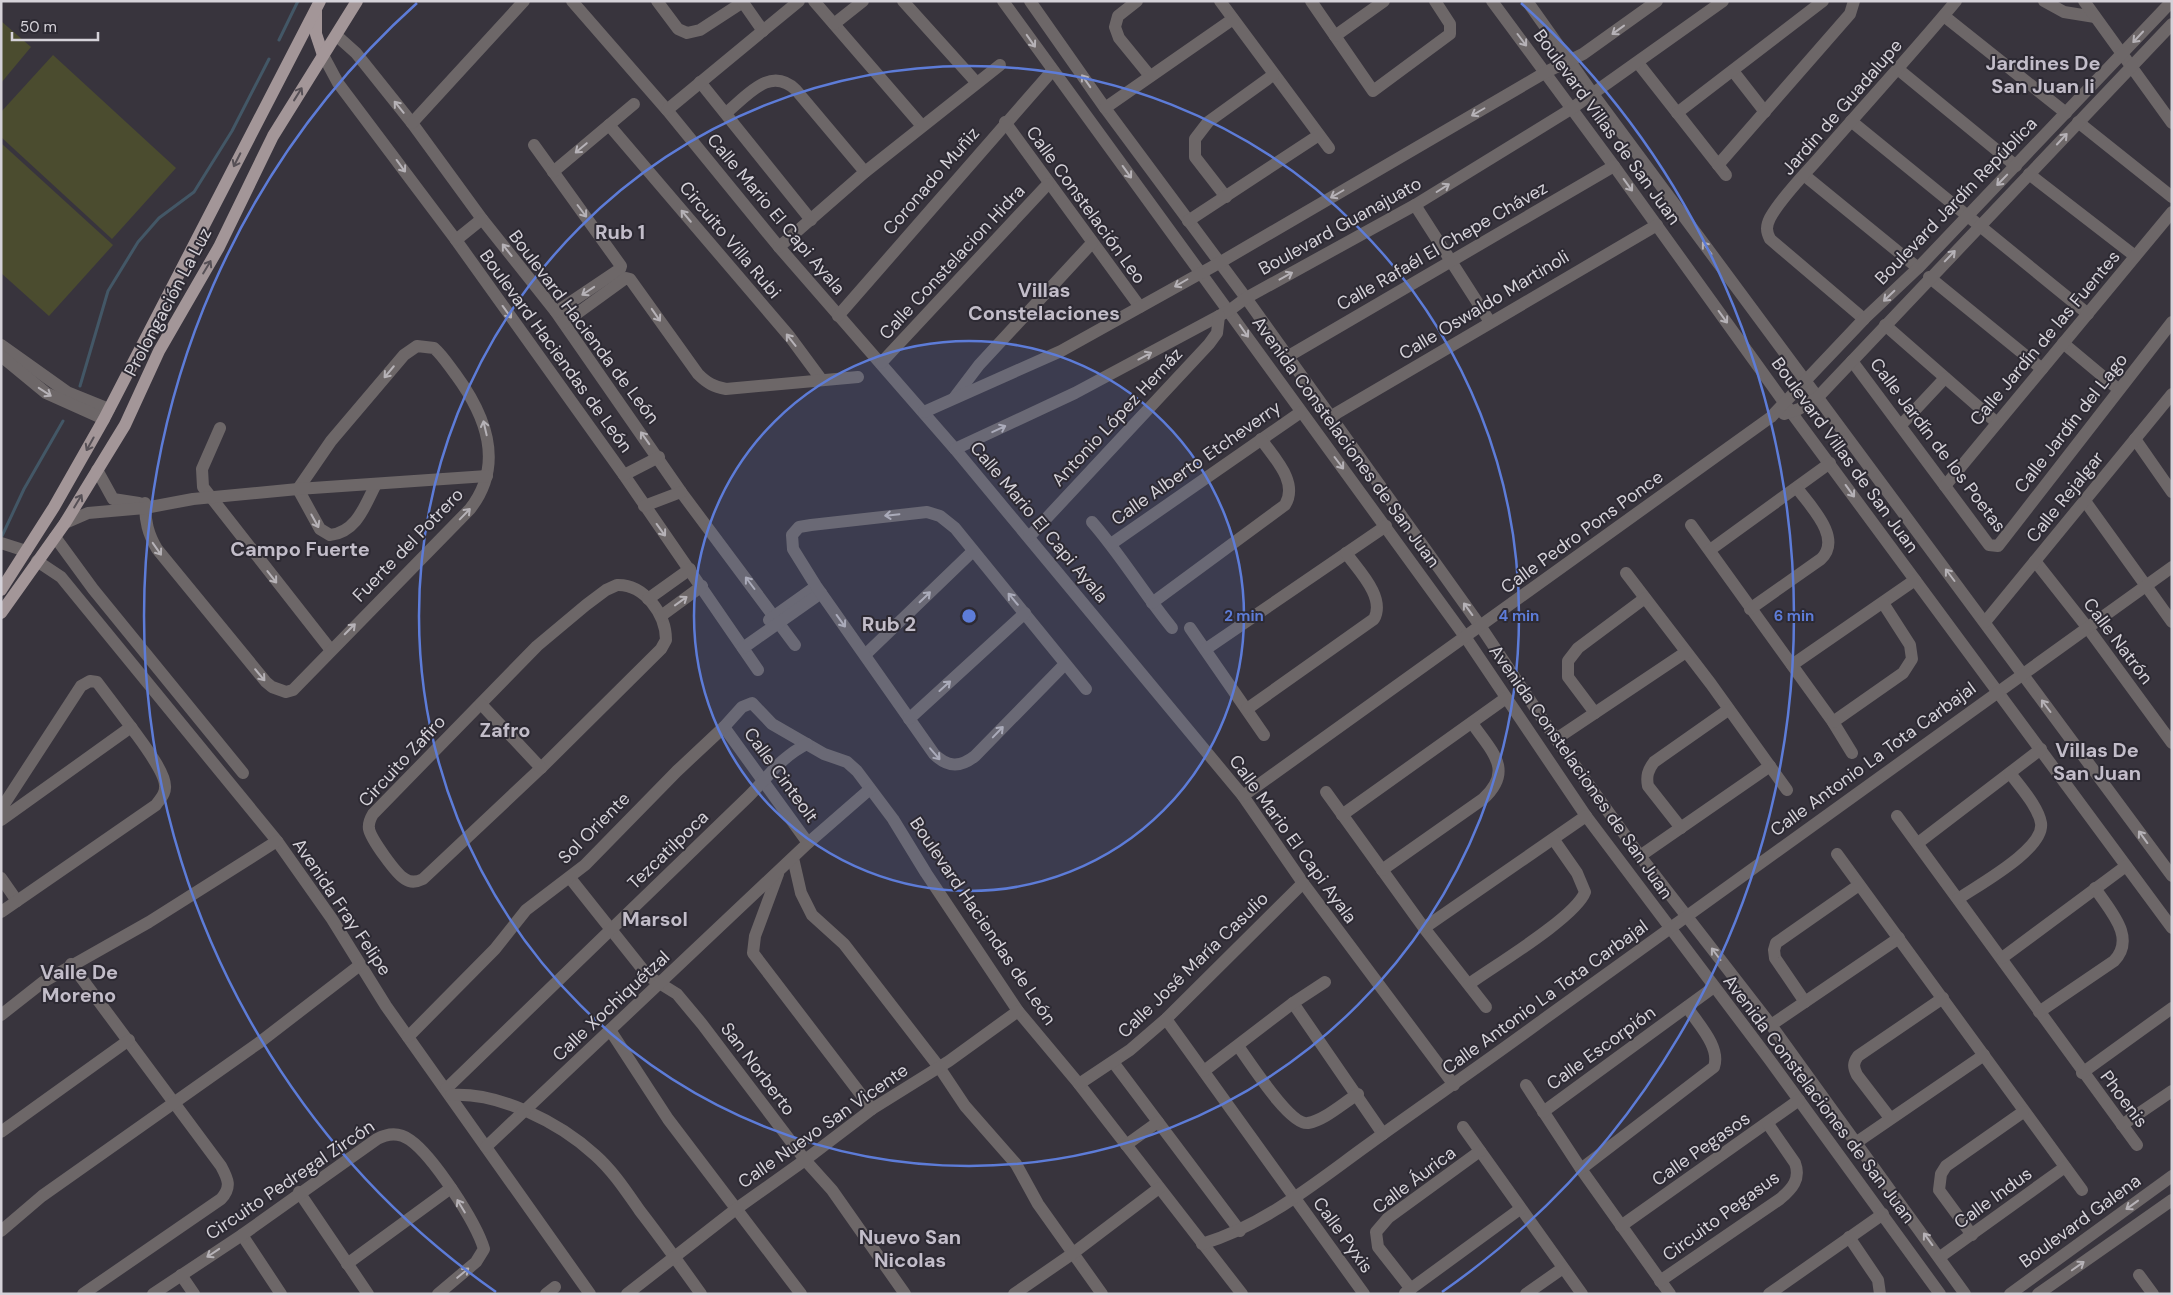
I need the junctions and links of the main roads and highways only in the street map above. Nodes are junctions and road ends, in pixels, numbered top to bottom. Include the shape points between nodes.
1 (356, 1) edge
2 (318, 4) edge
3 (316, 34) junction
4 (337, 36) junction
5 (298, 39) junction
6 (323, 54) junction
7 (1, 590) edge
8 (1, 613) edge

1 - 4 main road, Prolongación La Luz
2 - 3 main road
2 - 5 main road, Prolongación La Luz
3 - 4 main road
3 - 5 main road
3 - 6 main road
4 - 6 main road, Prolongación La Luz
5 -> 7 main road, Prolongación La Luz via 106,414
8 -> 6 main road, Prolongación La Luz via 65,523 125,425 159,351 218,247 273,136

